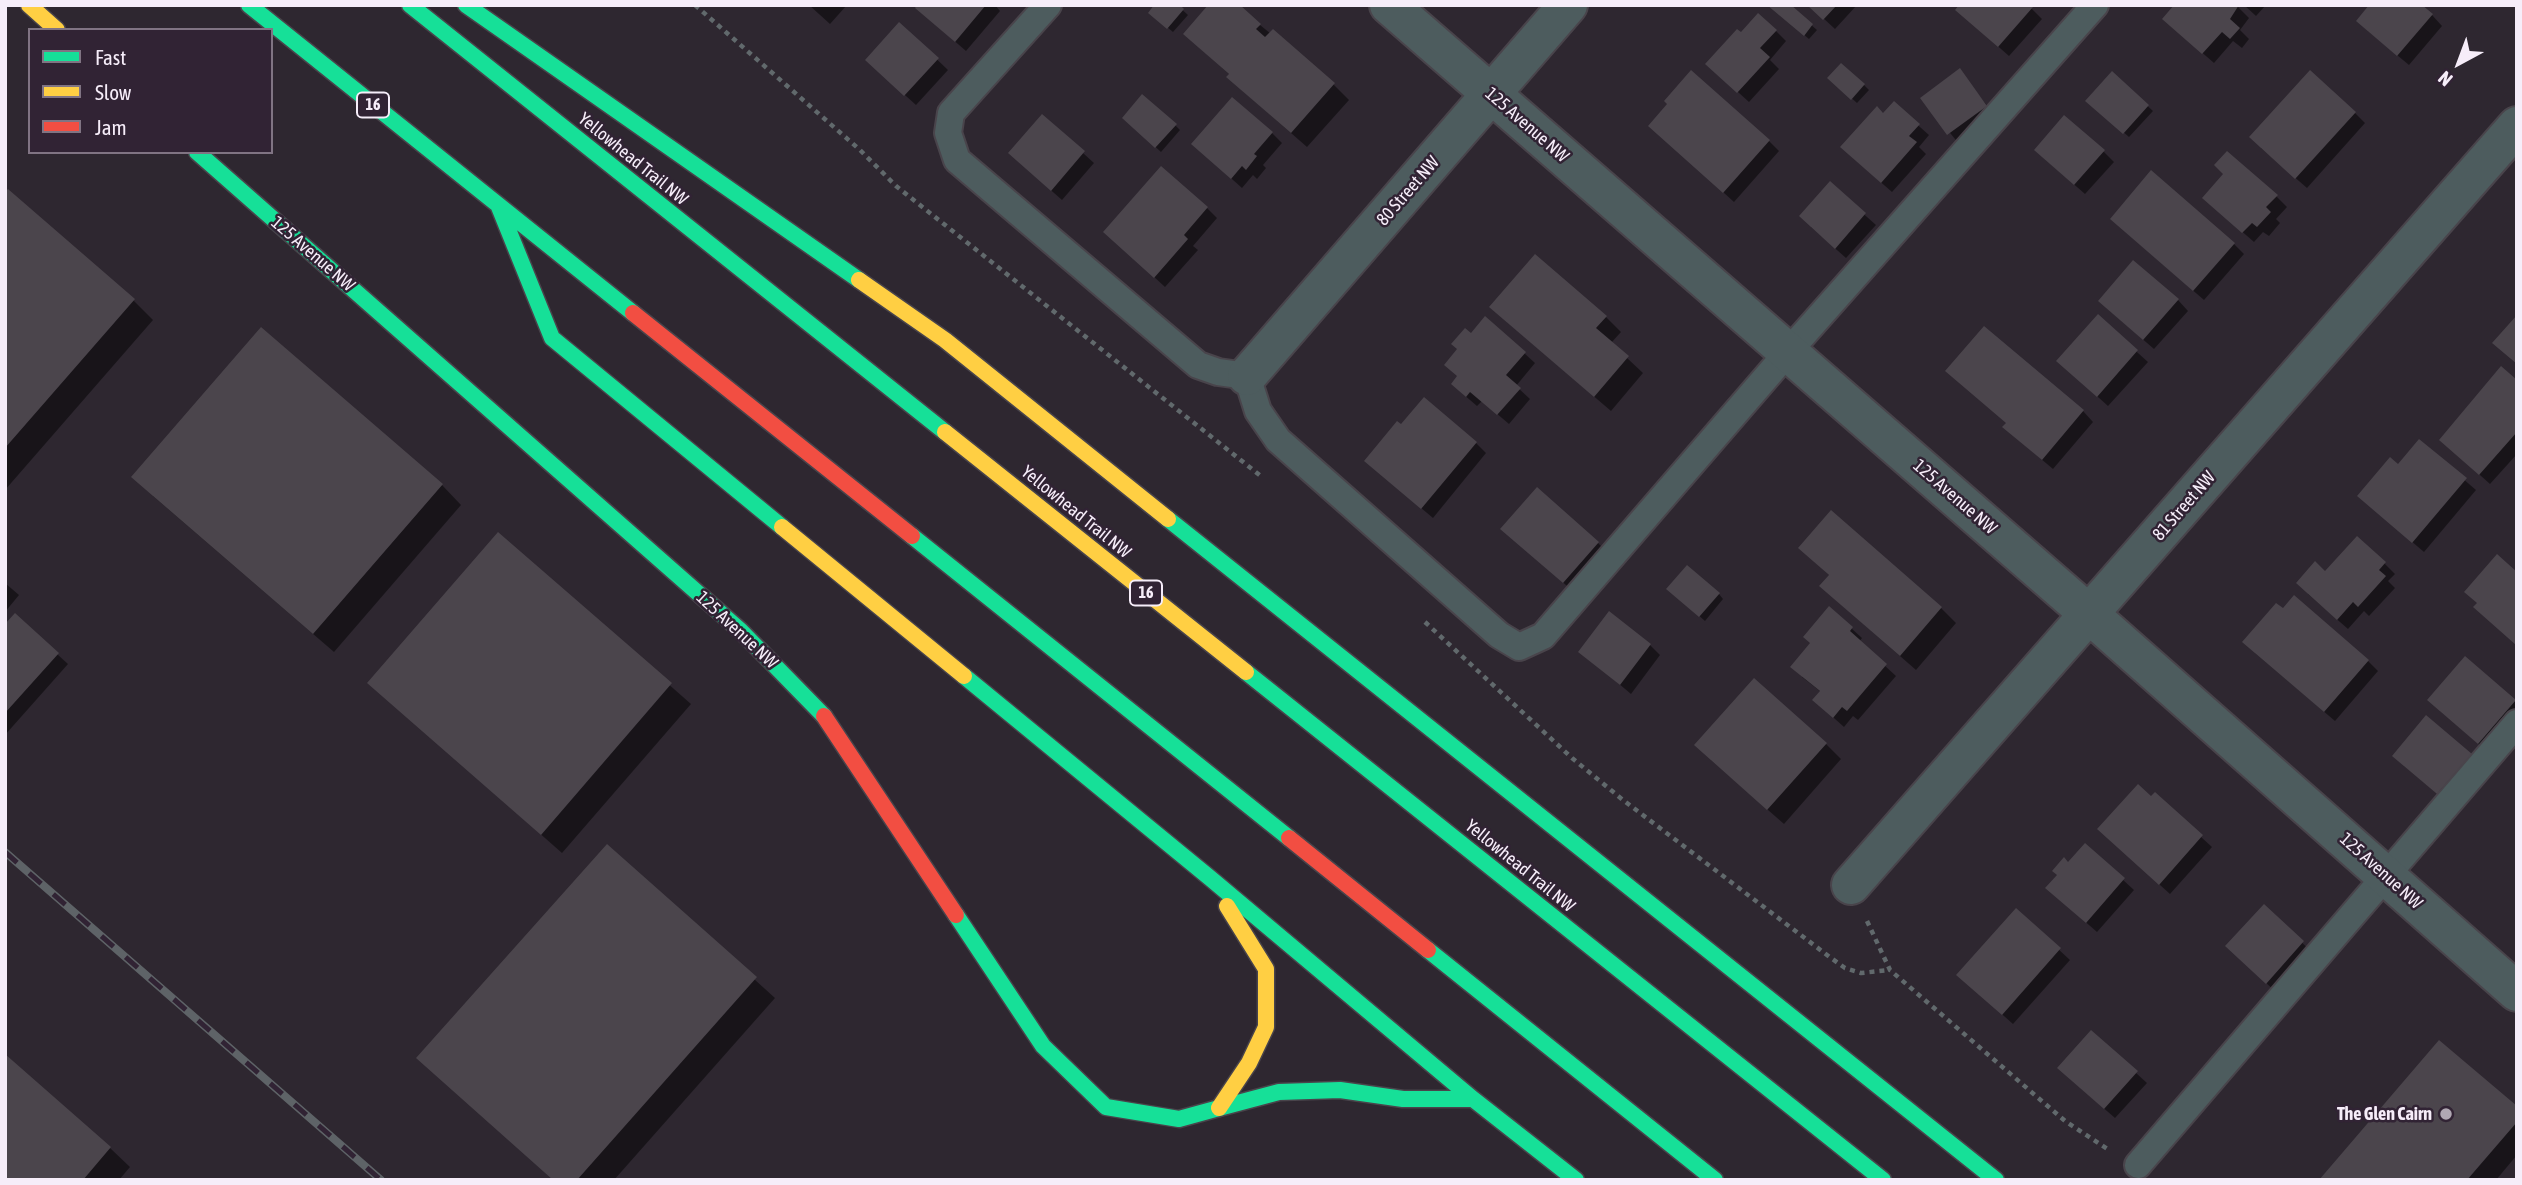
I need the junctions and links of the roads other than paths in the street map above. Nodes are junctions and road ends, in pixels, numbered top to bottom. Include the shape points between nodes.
1 (29, 5) edge
2 (248, 5) edge
3 (410, 5) edge
4 (466, 5) edge
5 (1048, 5) edge
6 (1389, 5) edge
7 (1569, 5) edge
8 (2095, 5) edge
9 (55, 28) edge
10 (1491, 94) junction
11 (2517, 126) edge
12 (199, 154) edge
13 (498, 205) junction
14 (1788, 352) junction
15 (1247, 376) junction
16 (2089, 614) junction
17 (2517, 723) edge
18 (2387, 877) junction
19 (1210, 878) junction
20 (1851, 885) road end
21 (2517, 992) edge
22 (1473, 1100) junction
23 (1219, 1108) junction
24 (2138, 1166) road end
25 (1576, 1180) edge
26 (1715, 1180) edge
27 (1883, 1180) edge
28 (1996, 1180) edge

1 - 9 main road
2 - 13 main road, 16
3 - 27 main road, Yellowhead Trail NW / 16
4 - 28 main road via 945,340
5 - 15 lane via 951,113 948,133 957,160 1198,365
6 - 10 street, 125 Avenue NW
7 - 10 street, 80 Street NW
8 - 14 lane
10 - 14 street, 125 Avenue NW
10 - 15 street, 80 Street NW
11 - 16 street, 81 Street NW
12 - 23 main road, 125 Avenue NW via 741,631 825,717 1043,1046 1106,1107 1179,1119
13 - 19 main road via 552,338
13 - 26 main road, 16
14 - 15 lane via 1543,636 1519,647 1499,635 1278,440 1258,411
14 - 16 street, 125 Avenue NW
16 - 18 street, 125 Avenue NW
16 - 20 street, 81 Street NW
17 - 18 lane
18 - 21 street, 125 Avenue NW
18 - 24 lane
19 - 22 main road
19 - 23 main road via 1266,969 1266,1027
22 - 23 main road, 125 Avenue NW via 1403,1099 1340,1090 1279,1092
22 - 25 main road

